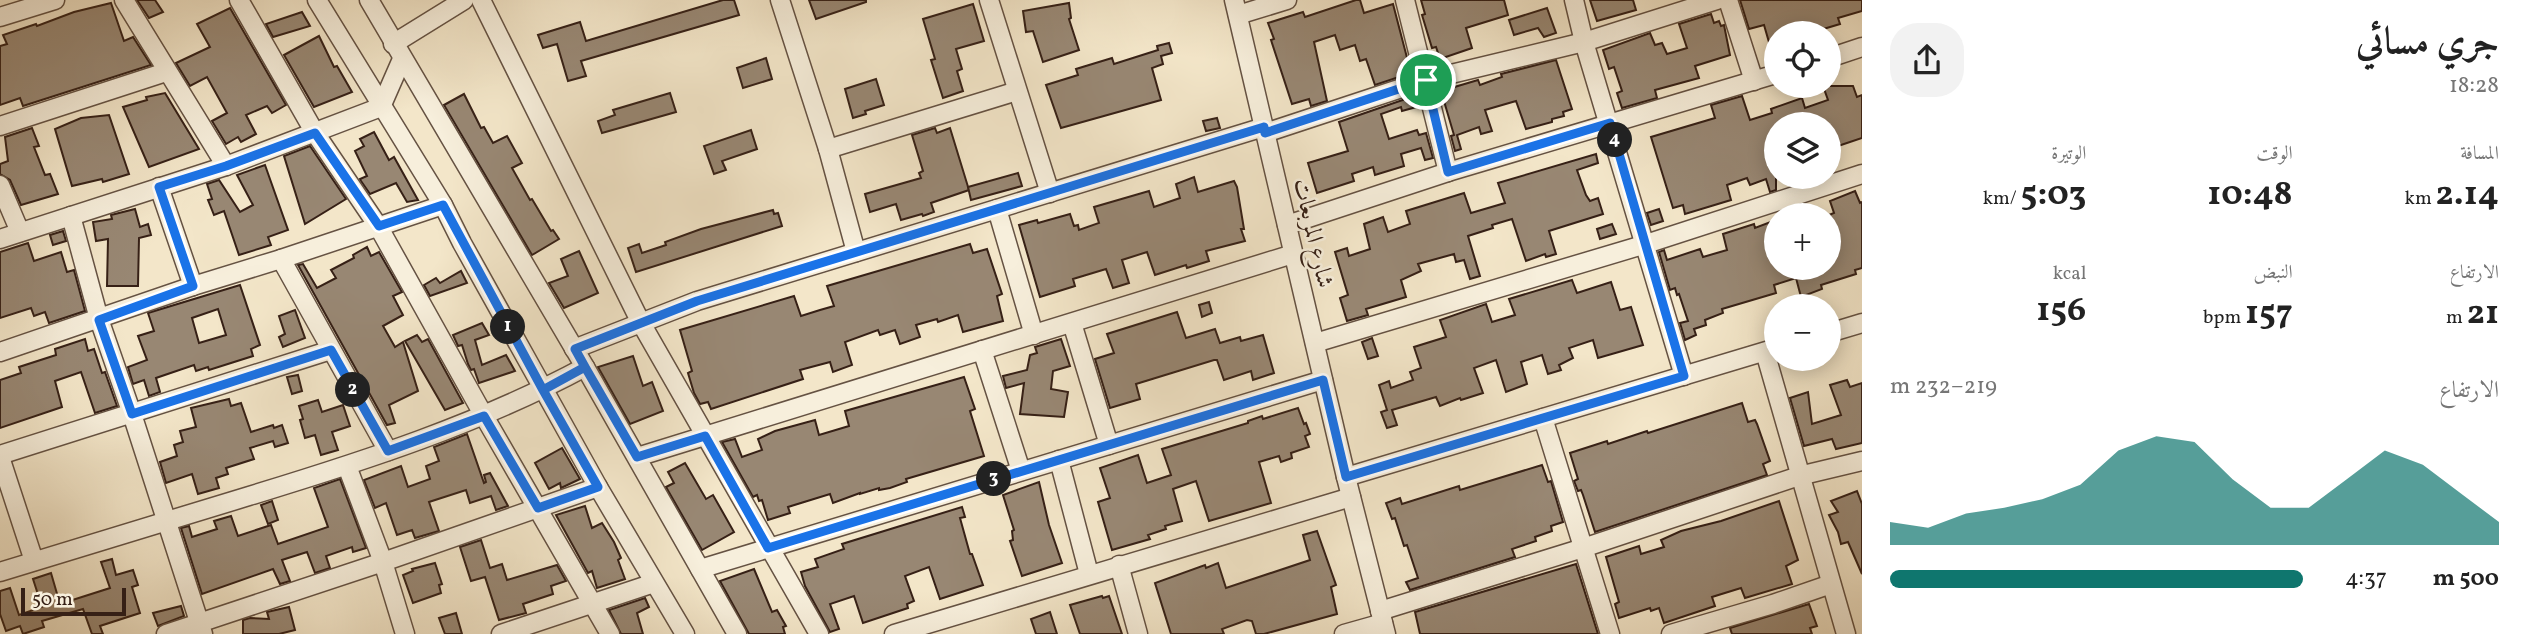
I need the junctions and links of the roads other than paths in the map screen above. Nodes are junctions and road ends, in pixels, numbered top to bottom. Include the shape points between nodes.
1 (55, 0) edge
2 (124, 0) edge
3 (239, 0) edge
4 (317, 0) edge
5 (369, 0) edge
6 (481, 0) edge
7 (780, 0) edge
8 (989, 0) edge
9 (1287, 0) edge
10 (1405, 0) edge
11 (1574, 0) edge
12 (1717, 0) edge
13 (1728, 0) edge
14 (457, 1) edge
15 (18, 6) edge
16 (1236, 8) edge
17 (0, 18) edge
18 (1584, 42) junction
19 (1862, 47) edge
20 (398, 52) junction
21 (1841, 54) edge
22 (166, 72) junction
23 (1764, 78) edge
24 (1426, 80) junction
25 (1754, 81) junction
26 (1017, 91) junction
27 (380, 107) junction
28 (1610, 123) junction
29 (0, 126) edge
30 (1264, 130) junction
31 (315, 133) junction
32 (828, 149) junction
33 (226, 166) junction
34 (1448, 172) junction
35 (1862, 174) edge
36 (0, 185) edge
37 (159, 187) junction
38 (1050, 193) junction
39 (443, 205) junction
40 (997, 209) junction
41 (71, 216) junction
42 (1287, 225) junction
43 (379, 226) junction
44 (20, 232) junction
45 (0, 239) edge
46 (1646, 244) junction
47 (856, 252) junction
48 (1293, 254) junction
49 (281, 259) junction
50 (193, 286) junction
51 (99, 320) junction
52 (641, 323) junction
53 (1072, 323) junction
54 (1862, 323) edge
55 (1841, 329) edge
56 (1034, 335) junction
57 (1315, 344) junction
58 (575, 349) junction
59 (331, 350) junction
60 (982, 351) junction
61 (0, 352) edge
62 (1764, 352) edge
63 (585, 367) junction
64 (1776, 371) edge
65 (1684, 376) junction
66 (1323, 380) junction
67 (543, 390) junction
68 (132, 414) junction
69 (484, 416) junction
70 (1543, 418) junction
71 (705, 436) junction
72 (1109, 445) junction
73 (388, 451) junction
74 (0, 456) edge
75 (637, 457) junction
76 (1059, 460) junction
77 (1862, 461) edge
78 (347, 466) junction
79 (1021, 471) junction
80 (1800, 476) junction
81 (1346, 477) junction
82 (598, 487) junction
83 (1350, 497) junction
84 (538, 508) junction
85 (165, 521) junction
86 (768, 548) junction
87 (1583, 548) junction
88 (34, 561) junction
89 (383, 562) junction
90 (1119, 565) junction
91 (700, 569) junction
92 (0, 572) edge
93 (1089, 574) junction
94 (654, 583) junction
95 (1831, 584) junction
96 (593, 604) junction
97 (1383, 622) edge
98 (201, 628) edge
99 (1716, 628) edge
100 (166, 634) edge
101 (405, 634) edge
102 (501, 634) edge
103 (610, 634) edge
104 (685, 634) edge
105 (737, 634) edge
106 (819, 634) edge
107 (894, 634) edge
108 (1138, 634) edge
109 (1344, 634) edge
110 (1610, 634) edge
111 (1671, 634) edge
112 (1846, 634) edge

1 - 15 street
2 - 22 street
3 - 31 street
4 - 27 street
5 - 20 street
6 - 52 street
7 - 32 street
8 - 26 street
9 - 16 street
10 - 24 street
11 - 18 street
12 - 18 street
13 - 25 street
14 - 20 street
15 - 17 street
16 - 30 street, شارع المربعات
18 - 24 street
18 - 28 street
19 - 21 street
20 - 27 street
20 - 58 street
22 - 29 street
22 - 33 street
23 - 25 street
24 - 30 street
24 - 34 street
25 - 28 street
26 - 32 street
26 - 38 street
27 - 31 street
27 - 39 street
28 - 34 street
28 - 46 street
30 - 38 street
30 - 42 street, شارع المربعات
31 - 33 street
31 - 43 street
32 - 47 street
33 - 37 street
34 - 42 street
35 - 46 street
36 - 44 street
37 - 41 street
37 - 50 street
38 - 40 street
39 - 43 street
39 - 67 street
40 - 47 street
40 - 56 street
41 - 44 street
41 - 51 street
42 - 48 street, شارع المربعات
43 - 49 street
43 - 69 street
44 - 45 street
46 - 57 street
46 - 65 street
47 - 52 street
48 - 53 street
48 - 57 street, شارع المربعات
49 - 50 street
49 - 59 street
50 - 51 street
51 - 61 street
51 - 68 street
52 - 58 street
52 - 71 street
53 - 56 street
53 - 72 street
54 - 55 street
56 - 60 street
57 - 66 street, شارع المربعات
58 - 63 street
59 - 68 street
59 - 73 street
60 - 71 street
60 - 79 street
62 - 65 street
63 - 67 street
63 - 75 street
64 - 80 street
65 - 70 street
66 - 72 street
66 - 81 street, شارع المربعات
67 - 69 street
67 - 82 street
68 - 74 street
68 - 85 street
69 - 73 street
69 - 84 street
70 - 81 street
70 - 87 street
71 - 75 street
71 - 86 street
72 - 76 street
73 - 78 street
74 - 88 street
75 - 91 street
76 - 79 street
76 - 93 street
77 - 80 street
78 - 85 street
78 - 89 street
79 - 86 street
80 - 87 street
80 - 95 street
81 - 83 street, شارع المربعات
82 - 84 street
82 - 94 street
83 - 90 street
83 - 97 street, شارع المربعات
84 - 89 street
84 - 96 street
85 - 88 street
85 - 98 street
86 - 91 street
86 - 106 street
87 - 97 street
87 - 110 street
88 - 92 street
89 - 98 street
89 - 101 street
90 - 93 street
90 - 108 street
91 - 105 street
93 - 107 street
94 - 96 street
94 - 104 street
95 - 99 street
95 - 112 street
96 - 102 street
96 - 103 street
97 - 109 street
98 - 100 street
99 - 111 street

